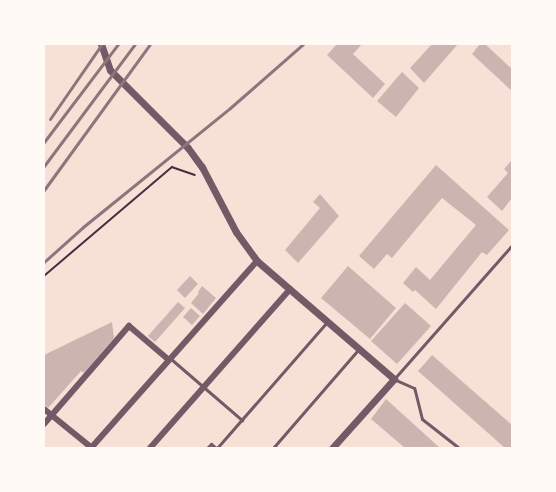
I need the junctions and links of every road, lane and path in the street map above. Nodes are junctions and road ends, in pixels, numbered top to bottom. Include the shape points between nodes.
1 (101, 44) edge
2 (204, 172) junction
3 (513, 245) edge
4 (257, 261) junction
5 (44, 276) edge
6 (290, 289) junction
7 (328, 321) junction
8 (359, 349) junction
9 (170, 359) junction
10 (394, 379) junction
11 (203, 388) junction
12 (44, 409) edge
13 (51, 415) junction
14 (242, 420) junction
15 (44, 424) edge
16 (92, 448) edge
17 (150, 448) edge
18 (207, 448) edge
19 (217, 448) edge
20 (273, 448) edge
21 (332, 448) edge
22 (459, 448) edge

1 - 2 street via 110,70 188,147
2 - 4 street via 236,232
2 - 5 path via 189,174 172,167
3 - 10 lane
4 - 6 street
4 - 9 street
6 - 7 street
6 - 11 street
7 - 8 street
7 - 14 lane
8 - 10 street
8 - 20 lane
9 - 11 lane
9 - 13 street via 129,326
9 - 16 street
10 - 21 street
10 - 22 lane via 414,388 422,419
11 - 14 lane
11 - 17 street
12 - 13 street
13 - 15 street
13 - 16 street
14 - 19 lane
18 - 19 lane via 211,444

